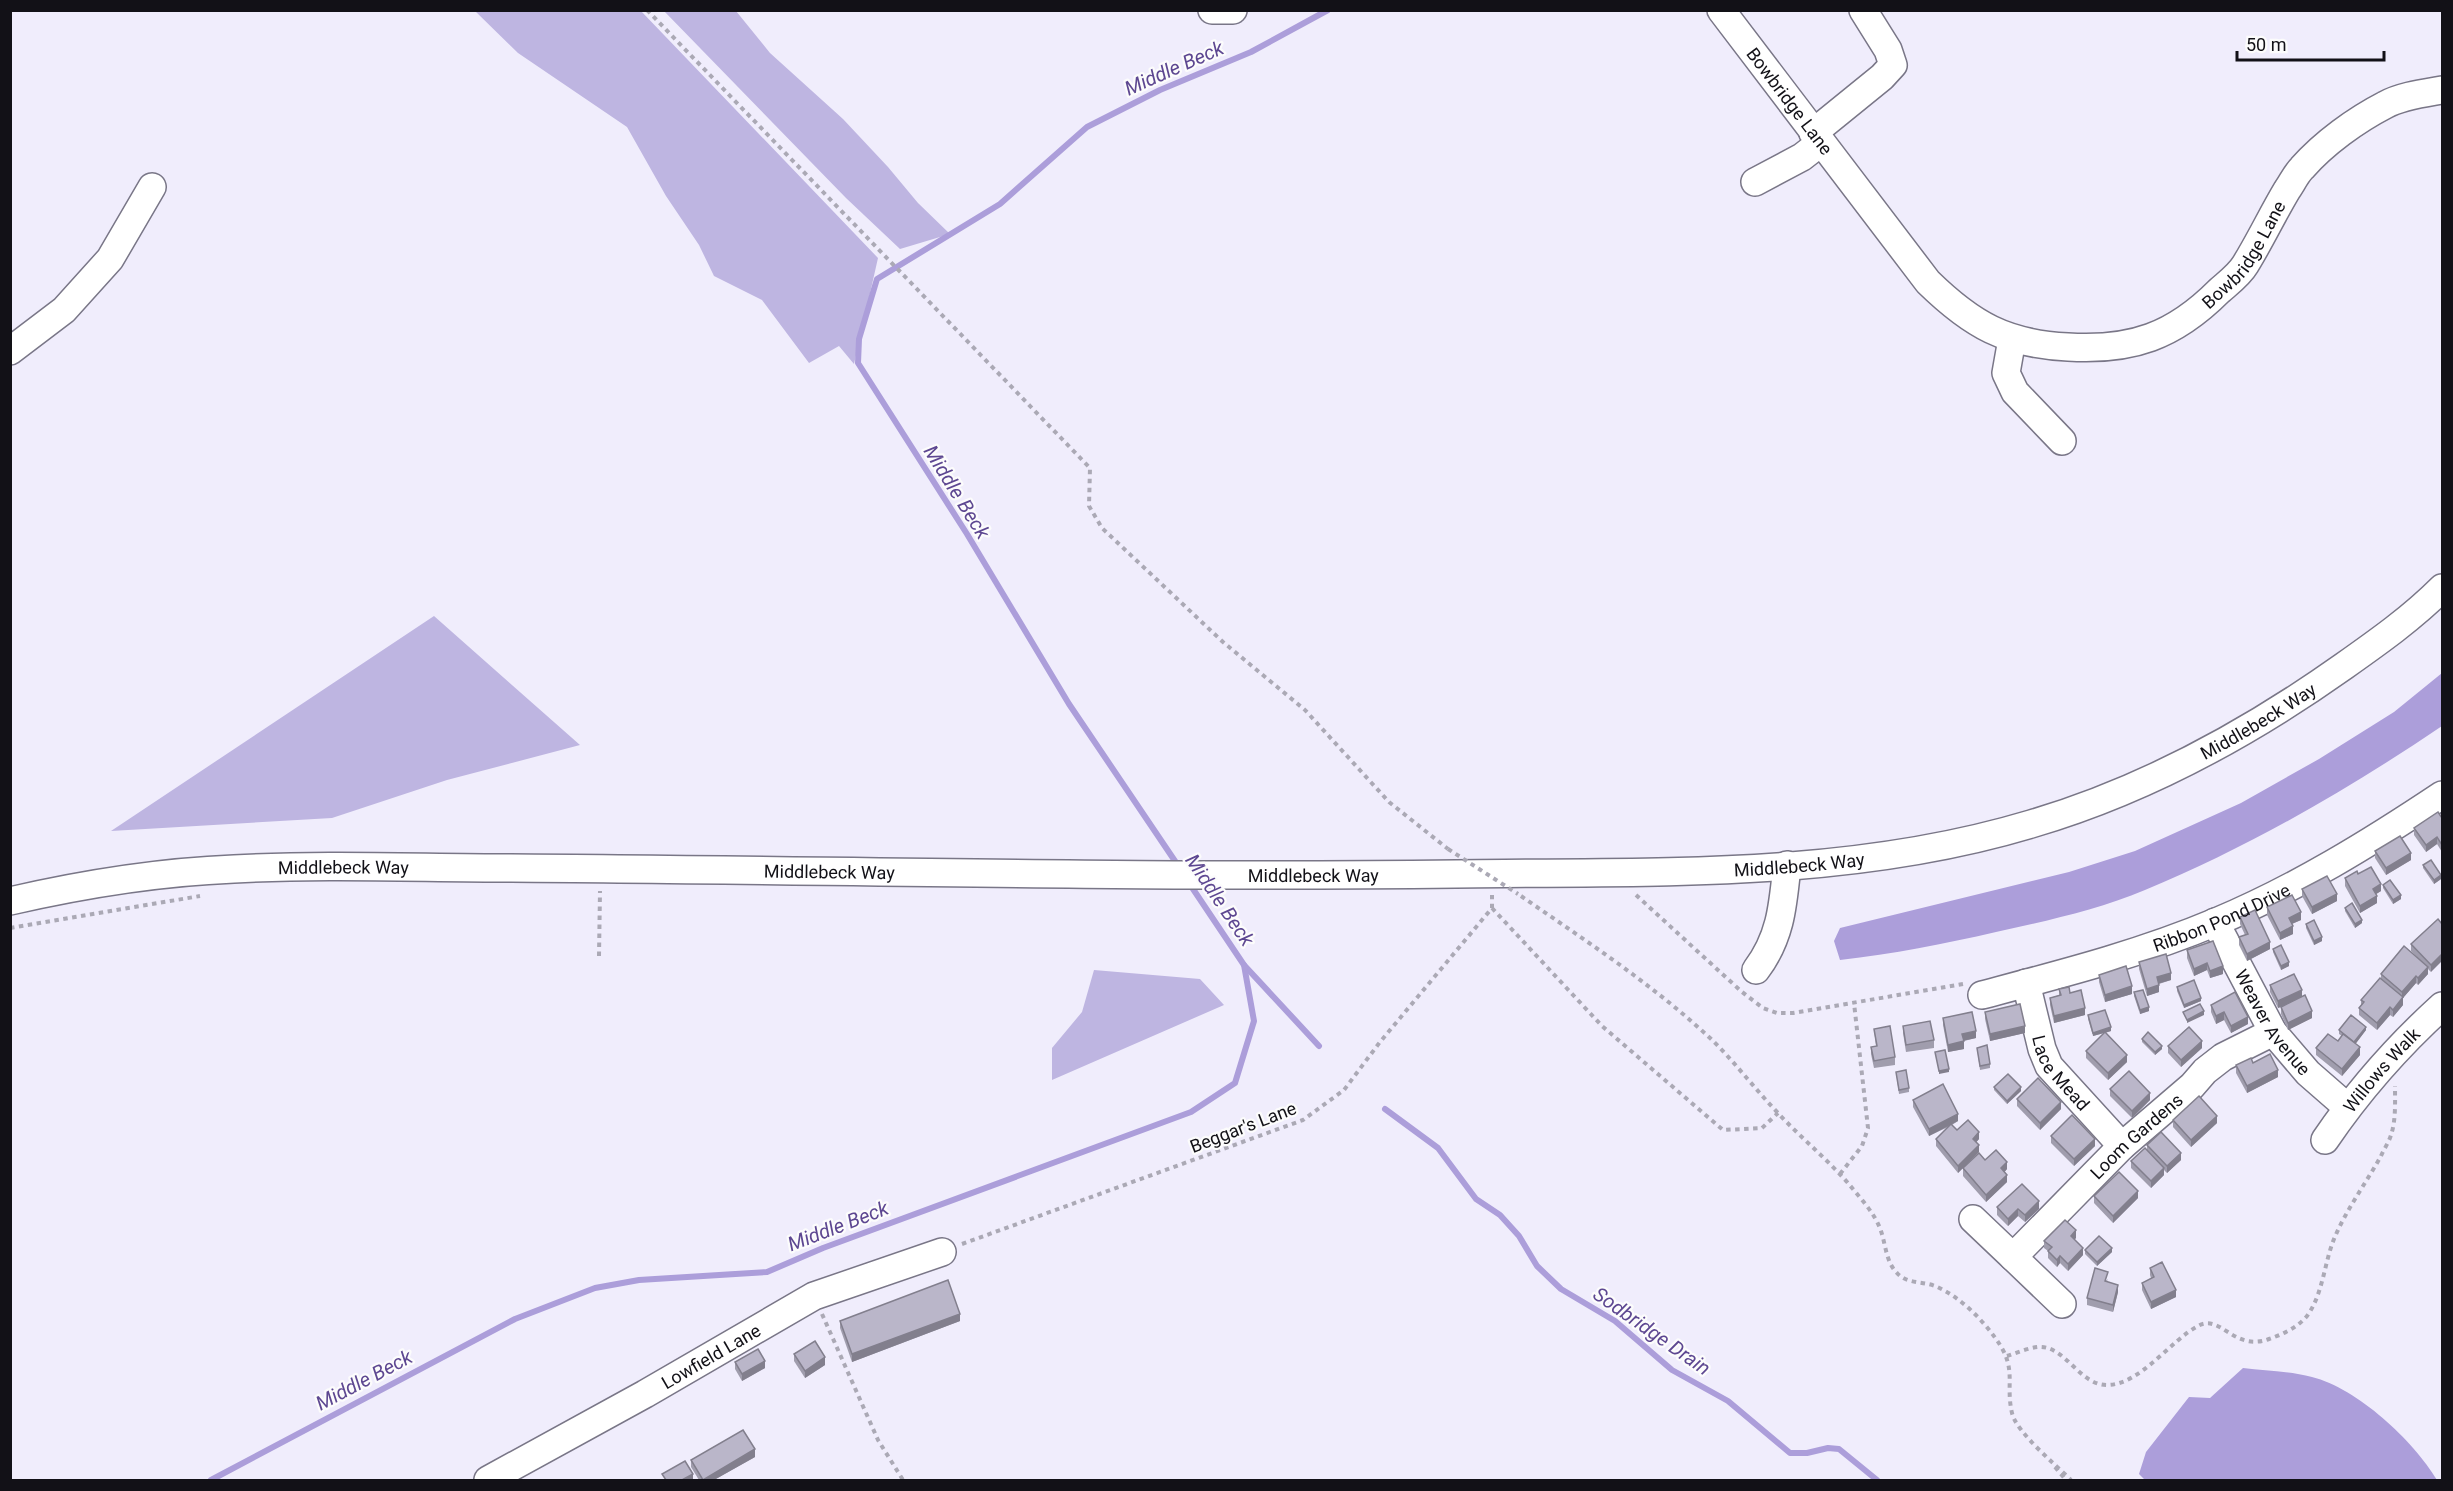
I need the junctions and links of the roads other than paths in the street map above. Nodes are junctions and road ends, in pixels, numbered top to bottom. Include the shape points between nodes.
1 (1212, 10) edge
2 (1233, 10) edge
3 (1721, 10) edge
4 (1863, 10) edge
5 (2442, 90) edge
6 (1816, 138) junction
7 (1755, 182) dead end
8 (152, 187) dead end
9 (2012, 339) junction
10 (10, 351) edge
11 (2062, 441) dead end
12 (2442, 588) edge
13 (2442, 795) edge
14 (1787, 865) junction
15 (10, 902) edge
16 (2216, 922) junction
17 (1756, 970) dead end
18 (2026, 983) junction
19 (1977, 988) road end
20 (2442, 1005) edge
21 (2273, 1032) junction
22 (2347, 1107) junction
23 (2325, 1140) dead end
24 (2122, 1146) junction
25 (1973, 1219) dead end
26 (942, 1252) road end
27 (2013, 1257) junction
28 (2062, 1304) dead end
29 (488, 1480) edge

1 - 2 street
3 - 6 street, Bowbridge Lane
4 - 6 street via 1893,65
5 - 9 street, Bowbridge Lane via 2387,104 2344,132 2301,168 2243,268 2198,313 2161,335 2120,346 2085,348 2040,346
6 - 7 street via 1802,158
6 - 9 street, Bowbridge Lane via 1928,282 1955,309
8 - 10 street via 110,259 64,310
9 - 11 street via 2006,373 2014,392
12 - 14 street, Middlebeck Way via 2388,634 2297,699 2227,740 2120,794 2031,825 1965,841 1888,857
13 - 16 street, Ribbon Pond Drive via 2342,860
14 - 15 street, Middlebeck Way via 1722,870 1207,876 234,868 128,879
14 - 17 street via 1782,919 1765,959
16 - 18 street, Ribbon Pond Drive via 2118,958
16 - 21 street, Weaver Avenue
18 - 19 street, Ribbon Pond Drive
18 - 24 street, Lace Mead via 2049,1066
20 - 22 street, Willows Walk
21 - 22 street, Weaver Avenue via 2308,1073
21 - 24 street, Loom Gardens via 2223,1057
22 - 23 street, Willows Walk
24 - 27 street, Loom Gardens
25 - 27 street
26 - 29 street, Lowfield Lane via 814,1296
27 - 28 street

